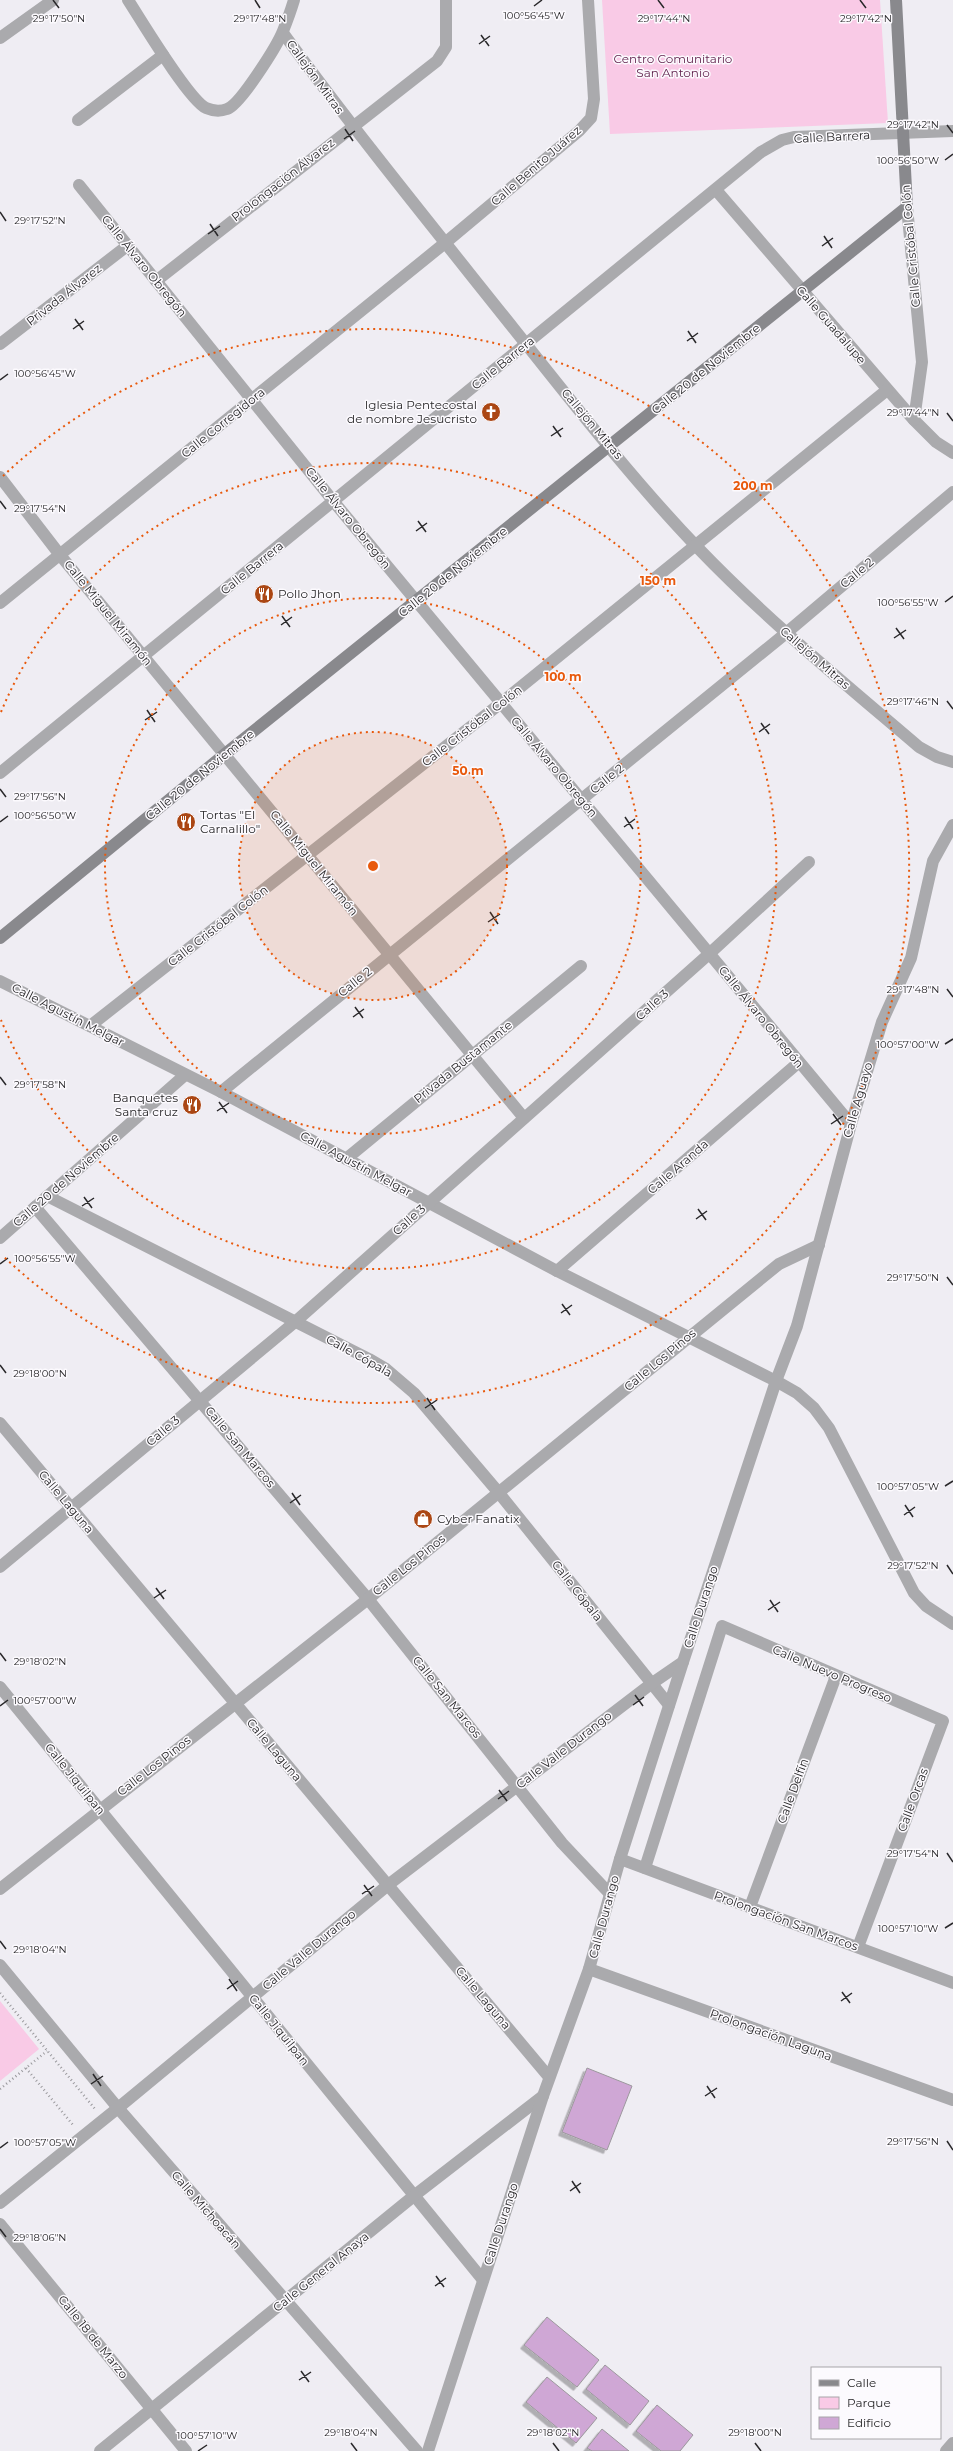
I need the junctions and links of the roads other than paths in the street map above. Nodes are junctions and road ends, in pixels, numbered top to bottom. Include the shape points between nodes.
1 (52, 0) edge
2 (128, 0) edge
3 (294, 0) edge
4 (446, 0) edge
5 (588, 0) edge
6 (896, 0) edge
7 (283, 33) junction
8 (0, 38) edge
9 (163, 55) junction
10 (78, 120) dead end
11 (351, 126) junction
12 (953, 131) edge
13 (903, 134) junction
14 (79, 185) dead end
15 (716, 190) junction
16 (907, 207) junction
17 (445, 243) junction
18 (127, 246) junction
19 (156, 281) junction
20 (802, 291) junction
21 (0, 344) edge
22 (527, 344) junction
23 (887, 390) junction
24 (252, 400) junction
25 (914, 420) junction
26 (610, 446) junction
27 (953, 453) edge
28 (0, 477) edge
29 (953, 492) edge
30 (334, 502) junction
31 (696, 546) junction
32 (60, 555) junction
33 (417, 602) junction
34 (0, 603) edge
35 (785, 634) junction
36 (144, 656) junction
37 (501, 703) junction
38 (225, 754) junction
39 (953, 762) edge
40 (0, 773) edge
41 (582, 800) junction
42 (953, 825) edge
43 (307, 856) junction
44 (809, 862) dead end
45 (0, 938) edge
46 (389, 954) junction
47 (709, 954) junction
48 (581, 966) dead end
49 (0, 981) edge
50 (90, 1026) junction
51 (471, 1054) junction
52 (798, 1063) junction
53 (185, 1074) junction
54 (222, 1092) junction
55 (524, 1118) junction
56 (851, 1124) junction
57 (346, 1159) junction
58 (47, 1196) junction
59 (428, 1203) junction
60 (35, 1207) junction
61 (0, 1238) edge
62 (819, 1245) junction
63 (557, 1271) junction
64 (295, 1322) junction
65 (689, 1336) junction
66 (776, 1381) junction
67 (200, 1400) junction
68 (0, 1423) edge
69 (499, 1493) junction
70 (71, 1508) junction
71 (0, 1567) edge
72 (368, 1599) junction
73 (953, 1624) edge
74 (683, 1662) junction
75 (836, 1676) junction
76 (651, 1684) junction
77 (0, 1687) edge
78 (235, 1703) junction
79 (669, 1705) junction
80 (943, 1721) joint
81 (518, 1786) junction
82 (99, 1809) junction
83 (620, 1859) junction
84 (645, 1868) junction
85 (388, 1885) junction
86 (0, 1889) edge
87 (610, 1894) junction
88 (750, 1907) junction
89 (858, 1947) junction
90 (0, 1965) edge
91 (589, 1969) junction
92 (953, 1983) edge
93 (252, 1998) junction
94 (549, 2076) junction
95 (542, 2096) junction
96 (953, 2100) edge
97 (118, 2108) junction
98 (414, 2195) junction
99 (0, 2203) edge
100 (0, 2224) edge
101 (483, 2280) junction
102 (285, 2302) junction
103 (151, 2408) junction
104 (953, 2443) edge
105 (100, 2451) edge
106 (186, 2451) edge
107 (417, 2451) edge
108 (428, 2451) edge
109 (946, 2451) edge

1 - 8 street
2 - 9 street
3 - 7 street
4 - 11 street, Prolongación Álvarez via 447,36 442,55
5 - 17 street, Calle Benito Juárez via 594,99 591,118 579,131
6 - 13 street, Calle Cristóbal Colón
7 - 9 street via 238,100 228,109 217,112 205,107
7 - 11 street, Callejón Mitras
9 - 10 street
11 - 17 street, Callejón Mitras
11 - 19 street, Prolongación Álvarez
12 - 13 street, Calle Barrera
13 - 15 street, Calle Barrera via 794,137 782,140 761,152
13 - 16 street, Calle Cristóbal Colón
14 - 18 street, Calle Álvaro Obregón
15 - 20 street, Calle Guadalupe
15 - 22 street, Calle Barrera
16 - 20 street, Calle 20 de Noviembre
16 - 25 street, Calle Cristóbal Colón via 922,362
17 - 22 street, Callejón Mitras
17 - 24 street, Calle Corregidora
18 - 19 street, Calle Álvaro Obregón
18 - 21 street, Privada Álvarez
19 - 24 street, Calle Álvaro Obregón
20 - 23 street, Calle Guadalupe
20 - 26 street, Calle 20 de Noviembre
22 - 26 street, Callejón Mitras
22 - 30 street, Calle Barrera
23 - 25 street, Calle Guadalupe
23 - 31 street, Calle Cristóbal Colón
24 - 30 street, Calle Álvaro Obregón
24 - 32 street, Calle Corregidora
25 - 27 street, Calle Guadalupe via 936,442
26 - 31 street, Callejón Mitras
26 - 33 street, Calle 20 de Noviembre
28 - 32 street, Calle Miguel Miramón
29 - 35 street, Calle 2
30 - 33 street, Calle Álvaro Obregón
30 - 36 street, Calle Barrera
31 - 35 street, Callejón Mitras
31 - 37 street, Calle Cristóbal Colón
32 - 34 street, Calle Corregidora
32 - 36 street, Calle Miguel Miramón
33 - 37 street, Calle Álvaro Obregón
33 - 38 street, Calle 20 de Noviembre
35 - 39 street, Callejón Mitras via 919,747 932,755
35 - 41 street, Calle 2
36 - 38 street, Calle Miguel Miramón
36 - 40 street, Calle Barrera
37 - 41 street, Calle Álvaro Obregón
37 - 43 street, Calle Cristóbal Colón
38 - 43 street, Calle Miguel Miramón
38 - 45 street, Calle 20 de Noviembre
41 - 46 street, Calle 2
41 - 47 street, Calle Álvaro Obregón
42 - 56 street, Calle Aguayo via 933,861 908,965 885,1012
43 - 46 street, Calle Miguel Miramón
43 - 50 street, Calle Cristóbal Colón
44 - 47 street, Calle 3
46 - 51 street, Calle Miguel Miramón
46 - 54 street, Calle 2
47 - 52 street, Calle Álvaro Obregón
47 - 55 street, Calle 3
48 - 51 street, Privada Bustamante
49 - 50 street, Calle Agustín Melgar
50 - 53 street, Calle Agustín Melgar
51 - 55 street, Calle Miguel Miramón
51 - 57 street, Privada Bustamante
52 - 56 street, Calle Álvaro Obregón
52 - 63 street, Calle Aranda
53 - 54 street, Calle Agustín Melgar
53 - 58 street, Calle 20 de Noviembre
54 - 57 street, Calle Agustín Melgar
55 - 59 street, Calle 3
56 - 62 street, Calle Aguayo
57 - 59 street, Calle Agustín Melgar
58 - 60 street, Calle 20 de Noviembre
58 - 64 street, Calle Cópala
59 - 63 street, Calle Agustín Melgar
59 - 64 street, Calle 3
60 - 61 street, Calle 20 de Noviembre
60 - 67 street, Calle San Marcos
62 - 65 street, Calle Los Pinos via 779,1264
62 - 66 street, Calle Aguayo via 797,1326
63 - 65 street, Calle Agustín Melgar
64 - 67 street, Calle 3
64 - 69 street, Calle Cópala via 370,1359 399,1379 414,1393
65 - 66 street, Calle Agustín Melgar
65 - 69 street, Calle Los Pinos
66 - 73 street, Calle Agustín Melgar via 797,1393 814,1408 829,1428 911,1588 926,1606
66 - 74 street, Calle Durango
67 - 70 street, Calle 3
67 - 72 street, Calle San Marcos
68 - 70 street, Calle Laguna
69 - 72 street, Calle Los Pinos
69 - 76 street, Calle Cópala
70 - 71 street, Calle 3
70 - 78 street, Calle Laguna
72 - 78 street, Calle Los Pinos
72 - 81 street, Calle San Marcos
74 - 76 street, Calle Valle Durango
74 - 79 street, Calle Durango
75 - 80 street, Calle Nuevo Progreso
75 - 84 street, Calle Nuevo Progreso via 722,1626
75 - 88 street, Calle Delfín
76 - 79 street, Calle Cópala
76 - 81 street, Calle Valle Durango
77 - 82 street, Calle Jiquilpan
78 - 82 street, Calle Los Pinos
78 - 85 street, Calle Laguna
79 - 83 street, Calle Durango
80 - 89 street, Calle Orcas
81 - 85 street, Calle Valle Durango
81 - 87 street, Calle San Marcos via 559,1838
82 - 86 street, Calle Los Pinos
82 - 93 street, Calle Jiquilpan
83 - 84 street, Prolongación San Marcos
83 - 87 street, Calle Durango
84 - 88 street, Prolongación San Marcos
85 - 93 street, Calle Valle Durango
85 - 94 street, Calle Laguna
87 - 91 street, Calle Durango
88 - 89 street, Prolongación San Marcos
89 - 92 street, Prolongación San Marcos
90 - 97 street, Calle Michoacán
91 - 94 street, Calle Durango
91 - 96 street, Prolongación Laguna
93 - 97 street, Calle Valle Durango
93 - 98 street, Calle Jiquilpan
94 - 95 street, Calle Durango
95 - 98 street, Calle General Anaya
95 - 101 street, Calle Durango
97 - 99 street, Calle Valle Durango
97 - 102 street, Calle Michoacán
98 - 101 street, Calle Jiquilpan
98 - 102 street, Calle General Anaya
100 - 103 street, Calle 18 de Marzo
101 - 108 street, Calle Durango
102 - 103 street, Calle General Anaya
102 - 107 street, Calle Michoacán
103 - 105 street, Calle General Anaya
103 - 106 street, Calle 18 de Marzo
104 - 109 street

